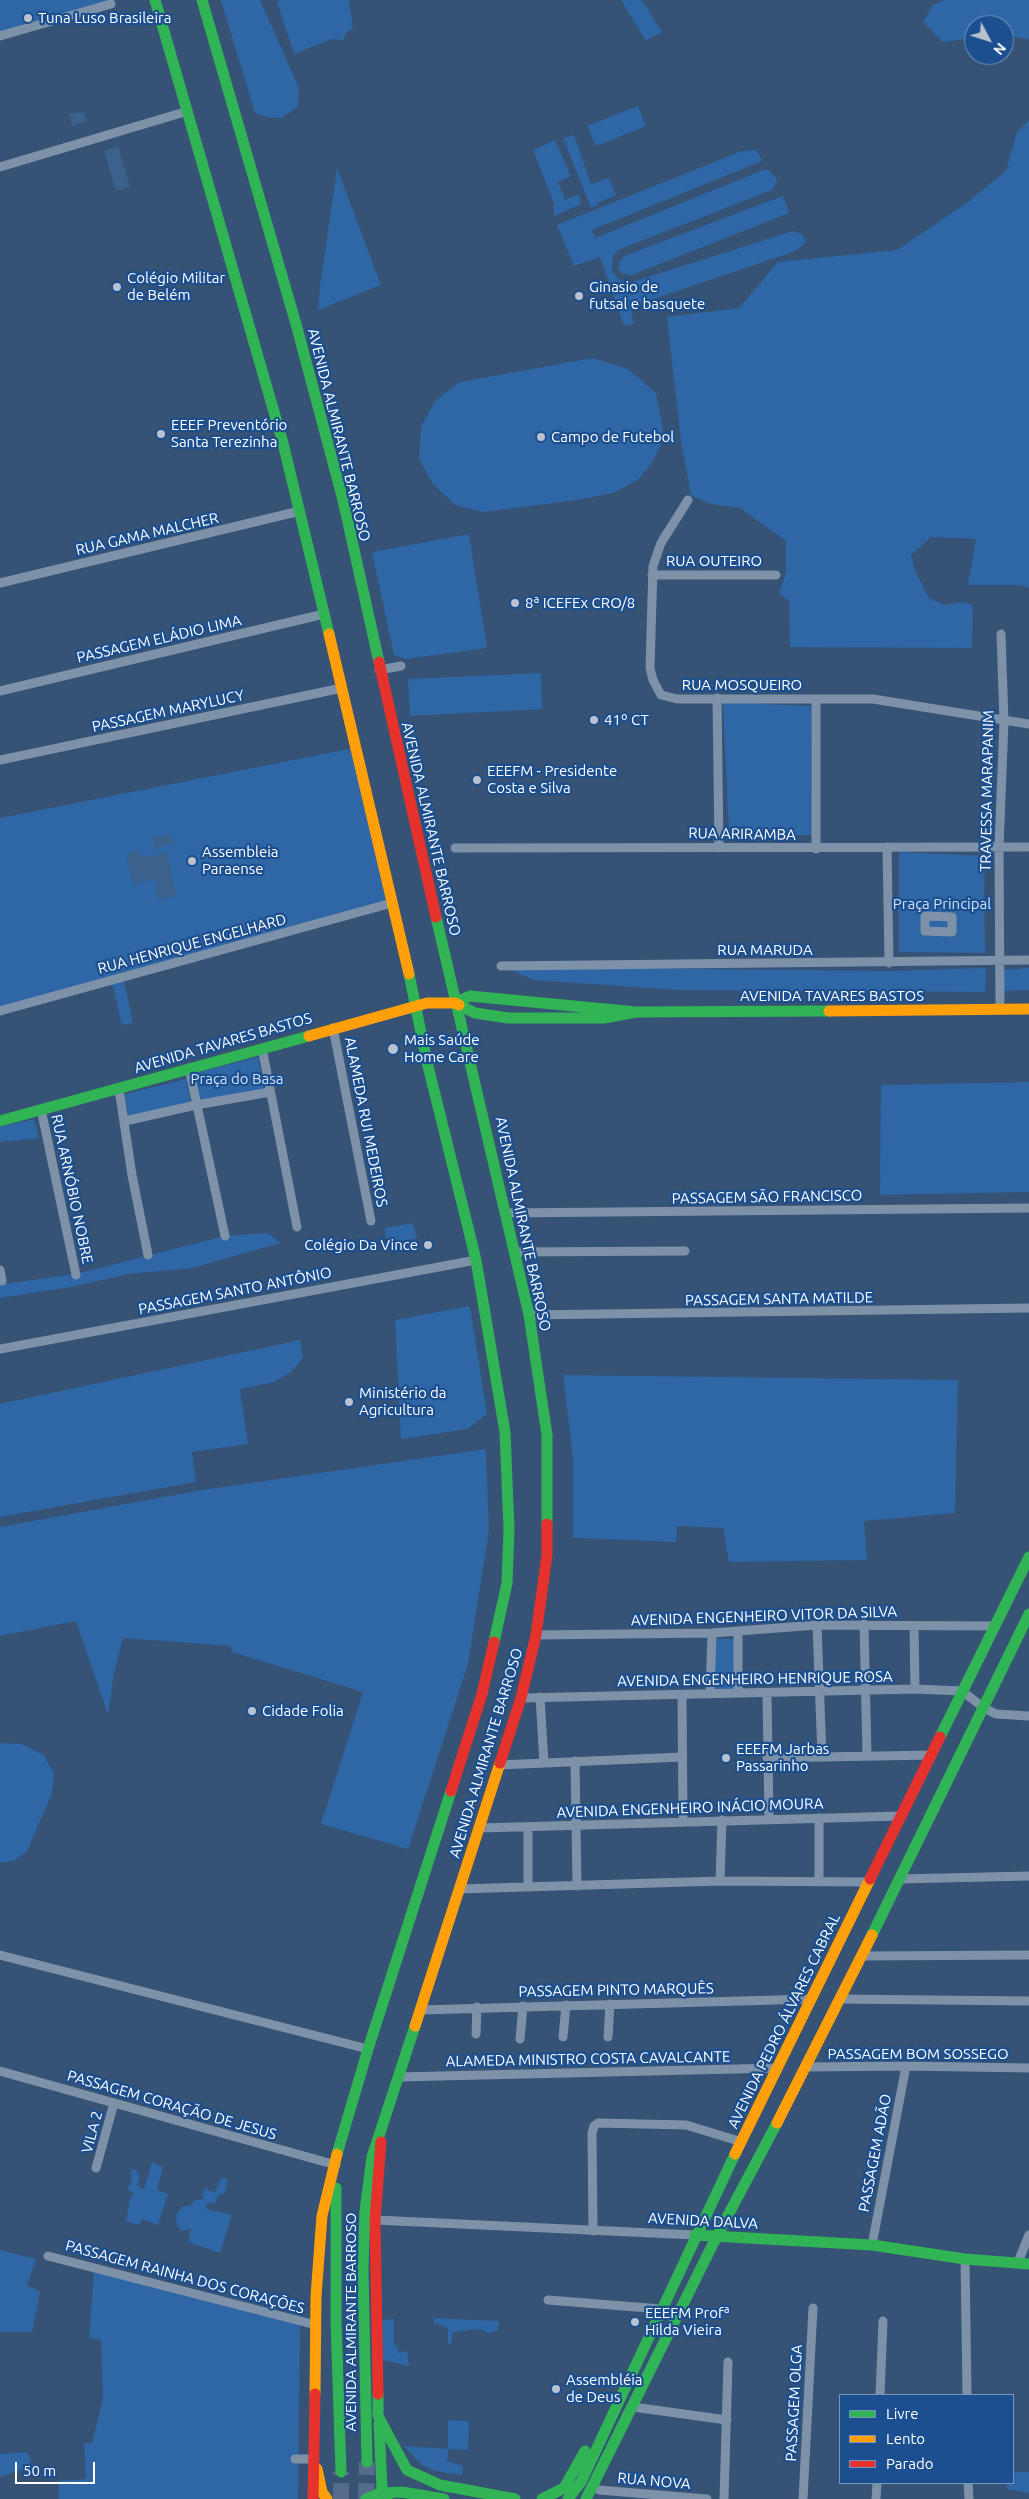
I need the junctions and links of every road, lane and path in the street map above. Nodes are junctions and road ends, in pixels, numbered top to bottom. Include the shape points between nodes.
1 (155, 0) edge
2 (202, 0) edge
3 (111, 4) dead end
4 (0, 36) edge
5 (188, 111) junction
6 (0, 167) edge
7 (688, 500) dead end
8 (300, 511) junction
9 (652, 575) junction
10 (776, 575) dead end
11 (0, 583) edge
12 (324, 614) junction
13 (1001, 634) dead end
14 (401, 666) dead end
15 (379, 670) junction
16 (342, 688) junction
17 (0, 692) edge
18 (717, 698) junction
19 (816, 698) junction
20 (1004, 722) junction
21 (1029, 724) edge
22 (0, 760) edge
23 (887, 847) junction
24 (999, 847) junction
25 (1029, 847) edge
26 (455, 848) dead end
27 (719, 848) junction
28 (816, 849) junction
29 (392, 903) junction
30 (1029, 960) edge
31 (999, 961) junction
32 (889, 963) junction
33 (501, 966) dead end
34 (455, 1003) junction
35 (415, 1006) junction
36 (1029, 1009) edge
37 (1000, 1010) junction
38 (0, 1011) edge
39 (636, 1012) junction
40 (333, 1028) junction
41 (262, 1048) junction
42 (189, 1068) junction
43 (119, 1088) junction
44 (270, 1092) junction
45 (196, 1105) junction
46 (41, 1109) junction
47 (0, 1121) edge
48 (125, 1121) junction
49 (1029, 1208) edge
50 (506, 1213) junction
51 (371, 1221) dead end
52 (297, 1226) dead end
53 (225, 1236) dead end
54 (684, 1251) dead end
55 (515, 1252) junction
56 (148, 1255) dead end
57 (476, 1260) junction
58 (0, 1270) edge
59 (76, 1275) dead end
60 (2, 1281) dead end
61 (1029, 1308) edge
62 (529, 1315) junction
63 (0, 1349) edge
64 (1029, 1557) edge
65 (1029, 1614) edge
66 (864, 1624) junction
67 (817, 1625) junction
68 (914, 1626) junction
69 (993, 1626) junction
70 (738, 1631) junction
71 (712, 1633) junction
72 (536, 1635) junction
73 (915, 1689) junction
74 (866, 1690) junction
75 (821, 1691) junction
76 (962, 1691) junction
77 (738, 1693) junction
78 (710, 1694) junction
79 (767, 1694) junction
80 (682, 1695) junction
81 (540, 1697) junction
82 (521, 1698) junction
83 (984, 1708) junction
84 (1029, 1716) edge
85 (867, 1755) junction
86 (932, 1755) junction
87 (822, 1756) junction
88 (682, 1757) junction
89 (767, 1758) junction
90 (575, 1761) junction
91 (544, 1763) junction
92 (499, 1765) junction
93 (901, 1816) junction
94 (769, 1818) junction
95 (819, 1818) junction
96 (722, 1820) junction
97 (683, 1822) junction
98 (576, 1824) junction
99 (528, 1827) junction
100 (480, 1828) junction
101 (1029, 1876) edge
102 (900, 1879) junction
103 (720, 1881) junction
104 (818, 1882) junction
105 (869, 1882) junction
106 (528, 1886) junction
107 (577, 1886) junction
108 (459, 1889) junction
109 (0, 1955) edge
110 (1029, 1955) edge
111 (862, 1956) junction
112 (812, 1999) junction
113 (840, 1999) junction
114 (1029, 2001) edge
115 (610, 2004) junction
116 (566, 2005) junction
117 (523, 2006) junction
118 (477, 2007) junction
119 (420, 2010) junction
120 (476, 2034) dead end
121 (563, 2037) dead end
122 (608, 2038) dead end
123 (520, 2039) dead end
124 (368, 2049) junction
125 (906, 2066) junction
126 (807, 2067) junction
127 (778, 2068) junction
128 (1029, 2068) edge
129 (0, 2070) edge
130 (398, 2077) junction
131 (114, 2103) junction
132 (383, 2123) junction
133 (742, 2142) junction
134 (336, 2165) junction
135 (96, 2168) dead end
136 (374, 2220) junction
137 (593, 2231) junction
138 (695, 2235) junction
139 (1029, 2235) edge
140 (717, 2236) junction
141 (872, 2245) junction
142 (48, 2256) dead end
143 (965, 2259) junction
144 (1023, 2263) edge
145 (548, 2300) dead end
146 (813, 2308) dead end
147 (661, 2309) junction
148 (883, 2321) dead end
149 (316, 2325) junction
150 (728, 2362) dead end
151 (632, 2369) junction
152 (880, 2394) edge
153 (967, 2394) edge
154 (633, 2407) junction
155 (378, 2416) junction
156 (727, 2420) junction
157 (622, 2430) junction
158 (295, 2458) dead end
159 (315, 2458) junction
160 (367, 2462) tunnel mouth
161 (342, 2472) tunnel mouth
162 (877, 2484) edge
163 (968, 2484) edge
164 (598, 2495) edge
165 (313, 2499) edge
166 (327, 2499) edge
167 (366, 2499) edge
168 (387, 2499) edge
169 (444, 2499) edge
170 (515, 2499) edge
171 (542, 2499) edge
172 (568, 2499) edge
173 (586, 2499) edge
174 (707, 2499) edge
175 (724, 2499) edge
176 (803, 2499) edge
177 (876, 2499) edge
178 (969, 2499) edge

1 - 5 main road, AVENIDA ALMIRANTE BARROSO
2 - 15 main road, AVENIDA ALMIRANTE BARROSO via 336,472
3 - 4 street
5 - 6 street
5 - 8 main road, AVENIDA ALMIRANTE BARROSO
7 - 9 street, RUA MOSQUEIRO via 656,555
8 - 11 street, RUA GAMA MALCHER
8 - 12 main road, AVENIDA ALMIRANTE BARROSO
9 - 10 street, RUA OUTEIRO
9 - 18 street, RUA MOSQUEIRO via 650,668 656,687 661,695 672,698
12 - 16 main road, AVENIDA ALMIRANTE BARROSO
12 - 17 street, PASSAGEM ELÁDIO LIMA
13 - 20 street, TRAVESSA MARAPANIM
14 - 15 street
15 - 34 main road, AVENIDA ALMIRANTE BARROSO
16 - 22 street, PASSAGEM MARYLUCY
16 - 29 main road, AVENIDA ALMIRANTE BARROSO
18 - 19 street, RUA MOSQUEIRO
18 - 27 street
19 - 20 street, RUA MOSQUEIRO via 873,699
19 - 28 street
20 - 21 street, RUA MOSQUEIRO
20 - 24 street, TRAVESSA MARAPANIM
23 - 24 street, RUA ARIRAMBA
23 - 28 street, RUA ARIRAMBA
23 - 32 street
24 - 25 street, RUA ARIRAMBA
24 - 31 street, TRAVESSA MARAPANIM
26 - 27 street, RUA ARIRAMBA
27 - 28 street, RUA ARIRAMBA
29 - 35 main road, AVENIDA ALMIRANTE BARROSO
29 - 38 street, RUA HENRIQUE ENGELHARD
30 - 31 street, RUA MARUDA
31 - 32 street, RUA MARUDA
31 - 37 street, TRAVESSA MARAPANIM
32 - 33 street, RUA MARUDA
34 - 35 main road, AVENIDA TAVARES BASTOS
34 - 39 main road, AVENIDA TAVARES BASTOS via 470,996
34 - 39 main road, AVENIDA TAVARES BASTOS via 475,1013 508,1018 604,1018
34 - 50 main road, AVENIDA ALMIRANTE BARROSO
35 - 40 main road, AVENIDA TAVARES BASTOS
35 - 57 main road, AVENIDA ALMIRANTE BARROSO
36 - 37 main road, AVENIDA TAVARES BASTOS
37 - 39 main road, AVENIDA TAVARES BASTOS
40 - 41 main road, AVENIDA TAVARES BASTOS
40 - 51 street, ALAMEDA RUI MEDEIROS
41 - 42 main road, AVENIDA TAVARES BASTOS
41 - 44 street
42 - 43 main road, AVENIDA TAVARES BASTOS
42 - 45 street
43 - 46 main road, AVENIDA TAVARES BASTOS
43 - 48 street
44 - 45 street
44 - 52 street
45 - 48 street
45 - 53 street
46 - 47 main road, AVENIDA TAVARES BASTOS
46 - 59 street, RUA ARNÓBIO NOBRE
48 - 56 street
49 - 50 street, PASSAGEM SÃO FRANCISCO
50 - 55 main road, AVENIDA ALMIRANTE BARROSO
54 - 55 street
55 - 62 main road, AVENIDA ALMIRANTE BARROSO
57 - 63 street, PASSAGEM SANTO ANTÔNIO
57 - 124 main road, AVENIDA ALMIRANTE BARROSO via 505,1432 509,1529 507,1583 482,1694
58 - 60 street
61 - 62 street, PASSAGEM SANTA MATILDE
62 - 72 main road, AVENIDA ALMIRANTE BARROSO via 547,1435 547,1555
64 - 69 main road, AVENIDA PEDRO ÁLVARES CABRAL
65 - 83 main road
66 - 67 street, AVENIDA ENGENHEIRO VITOR DA SILVA
66 - 68 street, AVENIDA ENGENHEIRO VITOR DA SILVA
66 - 74 street
67 - 70 street, AVENIDA ENGENHEIRO VITOR DA SILVA
67 - 75 street
68 - 69 street, AVENIDA ENGENHEIRO VITOR DA SILVA
68 - 73 street
69 - 76 main road, AVENIDA PEDRO ÁLVARES CABRAL
70 - 71 street, AVENIDA ENGENHEIRO VITOR DA SILVA
70 - 77 street
71 - 72 street, AVENIDA ENGENHEIRO VITOR DA SILVA
71 - 78 street
72 - 82 main road, AVENIDA ALMIRANTE BARROSO
73 - 74 street, AVENIDA ENGENHEIRO HENRIQUE ROSA
73 - 76 street, AVENIDA ENGENHEIRO HENRIQUE ROSA
74 - 75 street, AVENIDA ENGENHEIRO HENRIQUE ROSA
74 - 85 street
75 - 79 street, AVENIDA ENGENHEIRO HENRIQUE ROSA
75 - 87 street
76 - 83 street
76 - 86 main road, AVENIDA PEDRO ÁLVARES CABRAL
77 - 78 street, AVENIDA ENGENHEIRO HENRIQUE ROSA
77 - 79 street, AVENIDA ENGENHEIRO HENRIQUE ROSA
78 - 80 street, AVENIDA ENGENHEIRO HENRIQUE ROSA
79 - 89 street
80 - 81 street, AVENIDA ENGENHEIRO HENRIQUE ROSA
80 - 88 street
81 - 82 street, AVENIDA ENGENHEIRO HENRIQUE ROSA
81 - 91 street
82 - 92 main road, AVENIDA ALMIRANTE BARROSO
83 - 84 street via 996,1714
83 - 102 main road
85 - 86 street
85 - 87 street
86 - 93 main road, AVENIDA PEDRO ÁLVARES CABRAL
87 - 89 street
88 - 90 street
88 - 97 street
89 - 94 street
90 - 91 street
90 - 98 street
91 - 92 street
92 - 100 main road, AVENIDA ALMIRANTE BARROSO
93 - 95 street, AVENIDA ENGENHEIRO INÁCIO MOURA
93 - 105 main road, AVENIDA PEDRO ÁLVARES CABRAL
94 - 95 street, AVENIDA ENGENHEIRO INÁCIO MOURA
94 - 96 street, AVENIDA ENGENHEIRO INÁCIO MOURA
95 - 104 street
96 - 97 street, AVENIDA ENGENHEIRO INÁCIO MOURA
96 - 103 street
97 - 98 street, AVENIDA ENGENHEIRO INÁCIO MOURA
98 - 99 street, AVENIDA ENGENHEIRO INÁCIO MOURA
98 - 107 street
99 - 100 street, AVENIDA ENGENHEIRO INÁCIO MOURA
99 - 106 street
100 - 108 main road, AVENIDA ALMIRANTE BARROSO
101 - 102 street
102 - 111 main road
103 - 104 street
103 - 107 street
104 - 105 street
105 - 112 main road, AVENIDA PEDRO ÁLVARES CABRAL
106 - 107 street
106 - 108 street
108 - 119 main road, AVENIDA ALMIRANTE BARROSO
109 - 124 street
110 - 111 street
111 - 113 main road
112 - 115 street, PASSAGEM PINTO MARQUÊS
112 - 127 main road, AVENIDA PEDRO ÁLVARES CABRAL
113 - 114 street
113 - 126 main road
115 - 116 street, PASSAGEM PINTO MARQUÊS
115 - 122 street
116 - 117 street, PASSAGEM PINTO MARQUÊS
116 - 121 street
117 - 118 street, PASSAGEM PINTO MARQUÊS
117 - 123 street
118 - 119 street, PASSAGEM PINTO MARQUÊS
118 - 120 street
119 - 130 main road, AVENIDA ALMIRANTE BARROSO
124 - 134 main road, AVENIDA ALMIRANTE BARROSO
125 - 126 street, PASSAGEM BOM SOSSEGO
125 - 128 street, PASSAGEM BOM SOSSEGO
125 - 141 street, PASSAGEM ADÃO
126 - 140 main road
127 - 130 street, ALAMEDA MINISTRO COSTA CAVALCANTE
127 - 133 main road, AVENIDA PEDRO ÁLVARES CABRAL
129 - 131 street, PASSAGEM CORAÇÃO DE JESUS
130 - 132 main road, AVENIDA ALMIRANTE BARROSO
131 - 134 street, PASSAGEM CORAÇÃO DE JESUS
131 - 135 street, VILA 2
132 - 136 main road
132 - 160 main road, AVENIDA ALMIRANTE BARROSO via 372,2157 365,2211
133 - 137 street via 686,2126 598,2123 592,2133
133 - 138 main road, AVENIDA PEDRO ÁLVARES CABRAL
134 - 149 main road, AVENIDA ALMIRANTE BARROSO via 322,2216
134 - 161 main road, AVENIDA ALMIRANTE BARROSO via 336,2322
136 - 137 street, AVENIDA DALVA
136 - 155 main road
137 - 138 street, AVENIDA DALVA
138 - 140 main road, AVENIDA DALVA
138 - 147 main road, AVENIDA PEDRO ÁLVARES CABRAL
139 - 144 street
140 - 141 main road, AVENIDA DALVA
140 - 154 main road
141 - 143 main road, AVENIDA DALVA
142 - 149 street, PASSAGEM RAINHA DOS CORAÇÕES
143 - 144 main road, AVENIDA DALVA
143 - 153 street
145 - 147 street
146 - 176 street, PASSAGEM OLGA
147 - 151 main road, AVENIDA PEDRO ÁLVARES CABRAL
148 - 152 street
149 - 159 main road, AVENIDA ALMIRANTE BARROSO
150 - 156 street
151 - 171 main road via 618,2386 570,2480 564,2488
151 - 172 main road, AVENIDA PEDRO ÁLVARES CABRAL via 580,2482
154 - 156 street
154 - 157 main road
155 - 168 main road via 382,2488
155 - 170 main road via 407,2470 416,2476 440,2485
156 - 175 street
157 - 164 main road
157 - 173 main road
158 - 159 street
159 - 165 main road, AVENIDA ALMIRANTE BARROSO
159 - 166 main road via 322,2492
162 - 177 street
163 - 178 street
164 - 174 street, RUA NOVA
167 - 169 main road, bridge via 380,2493 402,2492

